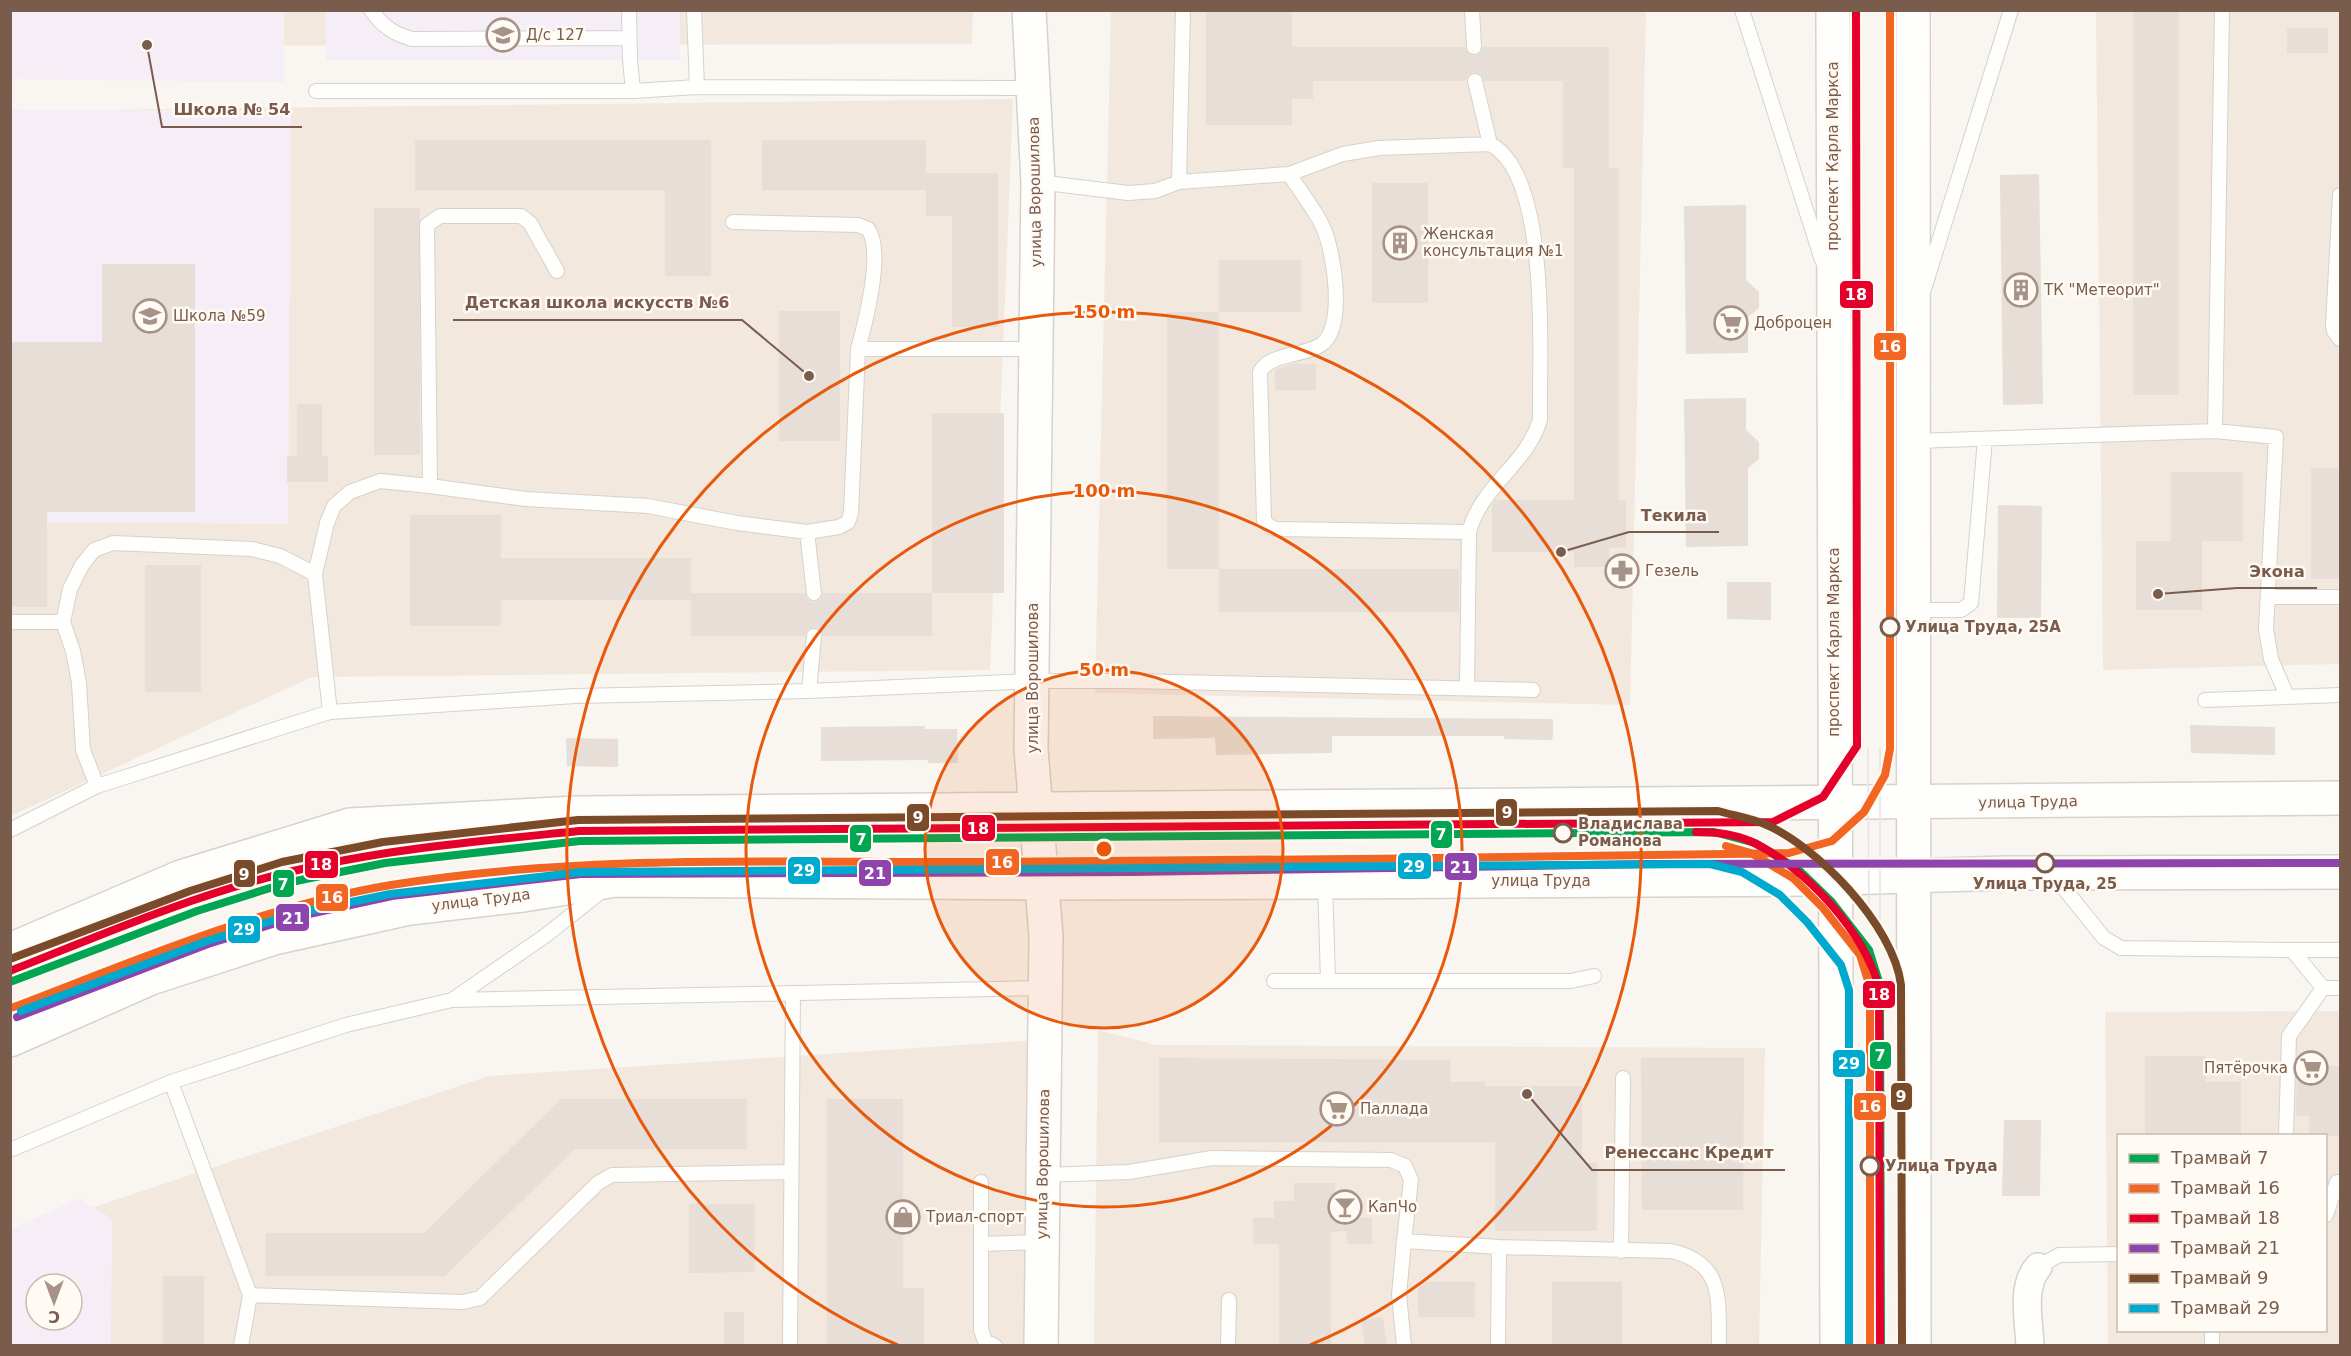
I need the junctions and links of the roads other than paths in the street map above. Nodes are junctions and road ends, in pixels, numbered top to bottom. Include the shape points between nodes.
1 (371, 10) edge
2 (629, 10) edge
3 (694, 10) edge
4 (1029, 10) edge
5 (1183, 10) edge
6 (1472, 10) edge
7 (1742, 10) edge
8 (1914, 10) edge
9 (2011, 10) edge
10 (2222, 10) edge
11 (1829, 17) edge
12 (629, 38) junction
13 (1474, 47) dead end
14 (1475, 81) dead end
15 (697, 87) junction
16 (1032, 88) junction
17 (633, 91) junction
18 (316, 92) dead end
19 (1490, 144) junction
20 (1289, 174) junction
21 (1038, 182) junction
22 (1179, 182) junction
23 (2340, 195) edge
24 (733, 222) dead end
25 (557, 271) dead end
26 (1833, 294) junction
27 (1915, 318) junction
28 (2340, 339) edge
29 (858, 349) junction
30 (1036, 349) junction
31 (2215, 431) junction
32 (1985, 439) junction
33 (1915, 441) junction
34 (430, 486) junction
35 (807, 532) junction
36 (1469, 532) junction
37 (315, 574) junction
38 (814, 593) dead end
39 (2268, 597) junction
40 (2340, 597) edge
41 (1914, 610) junction
42 (10, 622) edge
43 (63, 622) junction
44 (814, 636) dead end
45 (1032, 681) junction
46 (1467, 688) junction
47 (1533, 690) dead end
48 (809, 691) junction
49 (2340, 695) edge
50 (2287, 696) junction
51 (2205, 700) dead end
52 (330, 712) junction
53 (97, 786) junction
54 (2340, 798) edge
55 (1914, 803) junction
56 (1835, 804) junction
57 (1036, 809) junction
58 (10, 830) edge
59 (2340, 872) edge
60 (2052, 873) junction
61 (1914, 876) junction
62 (1836, 879) junction
63 (616, 880) junction
64 (1325, 882) junction
65 (1042, 884) junction
66 (10, 950) edge
67 (2292, 950) junction
68 (2340, 950) edge
69 (1594, 975) dead end
70 (1274, 981) dead end
71 (1328, 981) junction
72 (1045, 988) junction
73 (2323, 988) junction
74 (2340, 988) edge
75 (793, 993) junction
76 (452, 1000) junction
77 (10, 1040) edge
78 (1623, 1078) dead end
79 (171, 1082) junction
80 (2286, 1134) edge
81 (10, 1150) edge
82 (791, 1172) junction
83 (1043, 1175) junction
84 (981, 1182) dead end
85 (2334, 1182) edge
86 (2327, 1208) edge
87 (1404, 1241) junction
88 (1042, 1242) junction
89 (981, 1244) junction
90 (1499, 1246) junction
91 (1621, 1251) junction
92 (2117, 1254) edge
93 (2038, 1267) joint
94 (250, 1295) junction
95 (1229, 1300) dead end
96 (790, 1341) dead end
97 (241, 1346) edge
98 (994, 1346) edge
99 (1041, 1346) edge
100 (1228, 1346) edge
101 (1404, 1346) edge
102 (1498, 1346) edge
103 (1719, 1346) edge
104 (1837, 1346) edge
105 (1914, 1346) edge
106 (2030, 1346) edge

1 - 12 lane via 385,27 412,39
2 - 12 lane
3 - 15 lane
4 - 16 main road, улица Ворошилова
5 - 22 lane
6 - 13 lane
7 - 26 lane
8 - 27 main road
9 - 27 lane
10 - 31 lane
11 - 26 main road, проспект Карла Маркса
12 - 17 lane
14 - 19 lane
15 - 16 lane
15 - 17 lane
16 - 21 main road, улица Ворошилова
17 - 18 lane
19 - 20 lane via 1380,148 1342,154
19 - 36 lane via 1510,160 1537,248 1540,420 1534,439 1482,499
20 - 22 lane
20 - 36 lane via 1322,225 1334,260 1335,324 1322,344 1269,363 1260,372 1264,521 1277,529
21 - 22 lane via 1128,193 1155,191
21 - 30 main road, улица Ворошилова
23 - 28 lane via 2333,326
24 - 29 lane via 858,225 868,229 872,239 873,294
25 - 34 lane via 530,223 521,216 440,216 427,225
26 - 56 main road, проспект Карла Маркса
27 - 33 main road
29 - 30 lane
29 - 35 lane via 850,518 839,527
30 - 45 main road, улица Ворошилова
31 - 32 lane
31 - 39 lane via 2276,437
32 - 33 lane
32 - 41 lane via 1971,603 1962,610
33 - 41 main road
34 - 35 lane via 526,499 648,506
34 - 37 lane via 380,481 350,492 334,506
35 - 38 lane
36 - 46 lane
37 - 43 lane via 280,556 252,549 113,543 94,550 82,565 70,589
37 - 52 lane
39 - 40 lane
39 - 50 lane via 2266,629 2271,659
41 - 55 main road
42 - 43 lane
43 - 53 lane via 74,651 79,682 83,750
44 - 48 lane
45 - 46 lane
45 - 48 lane
45 - 57 main road, улица Ворошилова via 1031,749
46 - 47 lane
48 - 52 lane via 575,696
49 - 50 lane
50 - 51 lane
52 - 53 lane
53 - 58 lane
54 - 55 main road, улица Труда
55 - 56 main road, улица Труда
55 - 61 main road
56 - 57 main road, улица Труда
56 - 62 main road, проспект Карла Маркса
57 - 65 main road, улица Ворошилова
57 - 66 main road, улица Труда via 577,813 350,825 181,877
59 - 60 main road, улица Труда
60 - 61 main road, улица Труда
60 - 67 lane via 2104,938 2121,948
61 - 62 main road, улица Труда
61 - 105 main road
62 - 64 main road, улица Труда
62 - 104 main road, проспект Карла Маркса
63 - 65 main road, улица Труда
63 - 76 lane via 545,936
63 - 77 main road, улица Труда via 410,908 274,938 151,978
64 - 65 main road, улица Труда
64 - 71 lane
65 - 72 main road, улица Ворошилова
67 - 68 lane
67 - 73 lane
69 - 71 lane via 1571,981
70 - 71 lane
72 - 75 lane
72 - 83 main road, улица Ворошилова
73 - 74 lane
73 - 80 lane via 2289,1036
75 - 76 lane
75 - 82 lane
76 - 79 lane via 346,1025
78 - 91 lane
79 - 81 lane
79 - 94 lane
82 - 94 lane via 612,1175 598,1183 488,1293 472,1301
82 - 96 lane
83 - 87 lane via 1129,1172 1212,1158 1391,1160 1405,1166 1411,1180
83 - 88 main road, улица Ворошилова
84 - 89 lane
85 - 86 lane
87 - 90 lane
87 - 101 lane via 1399,1295
88 - 89 lane
88 - 99 main road, улица Ворошилова
89 - 98 lane via 981,1330 985,1341
90 - 91 lane
90 - 102 lane
91 - 103 lane via 1671,1251 1689,1255 1704,1265 1714,1281
92 - 93 lane via 2059,1254
93 - 106 street via 2028,1286
94 - 97 lane
95 - 100 lane

